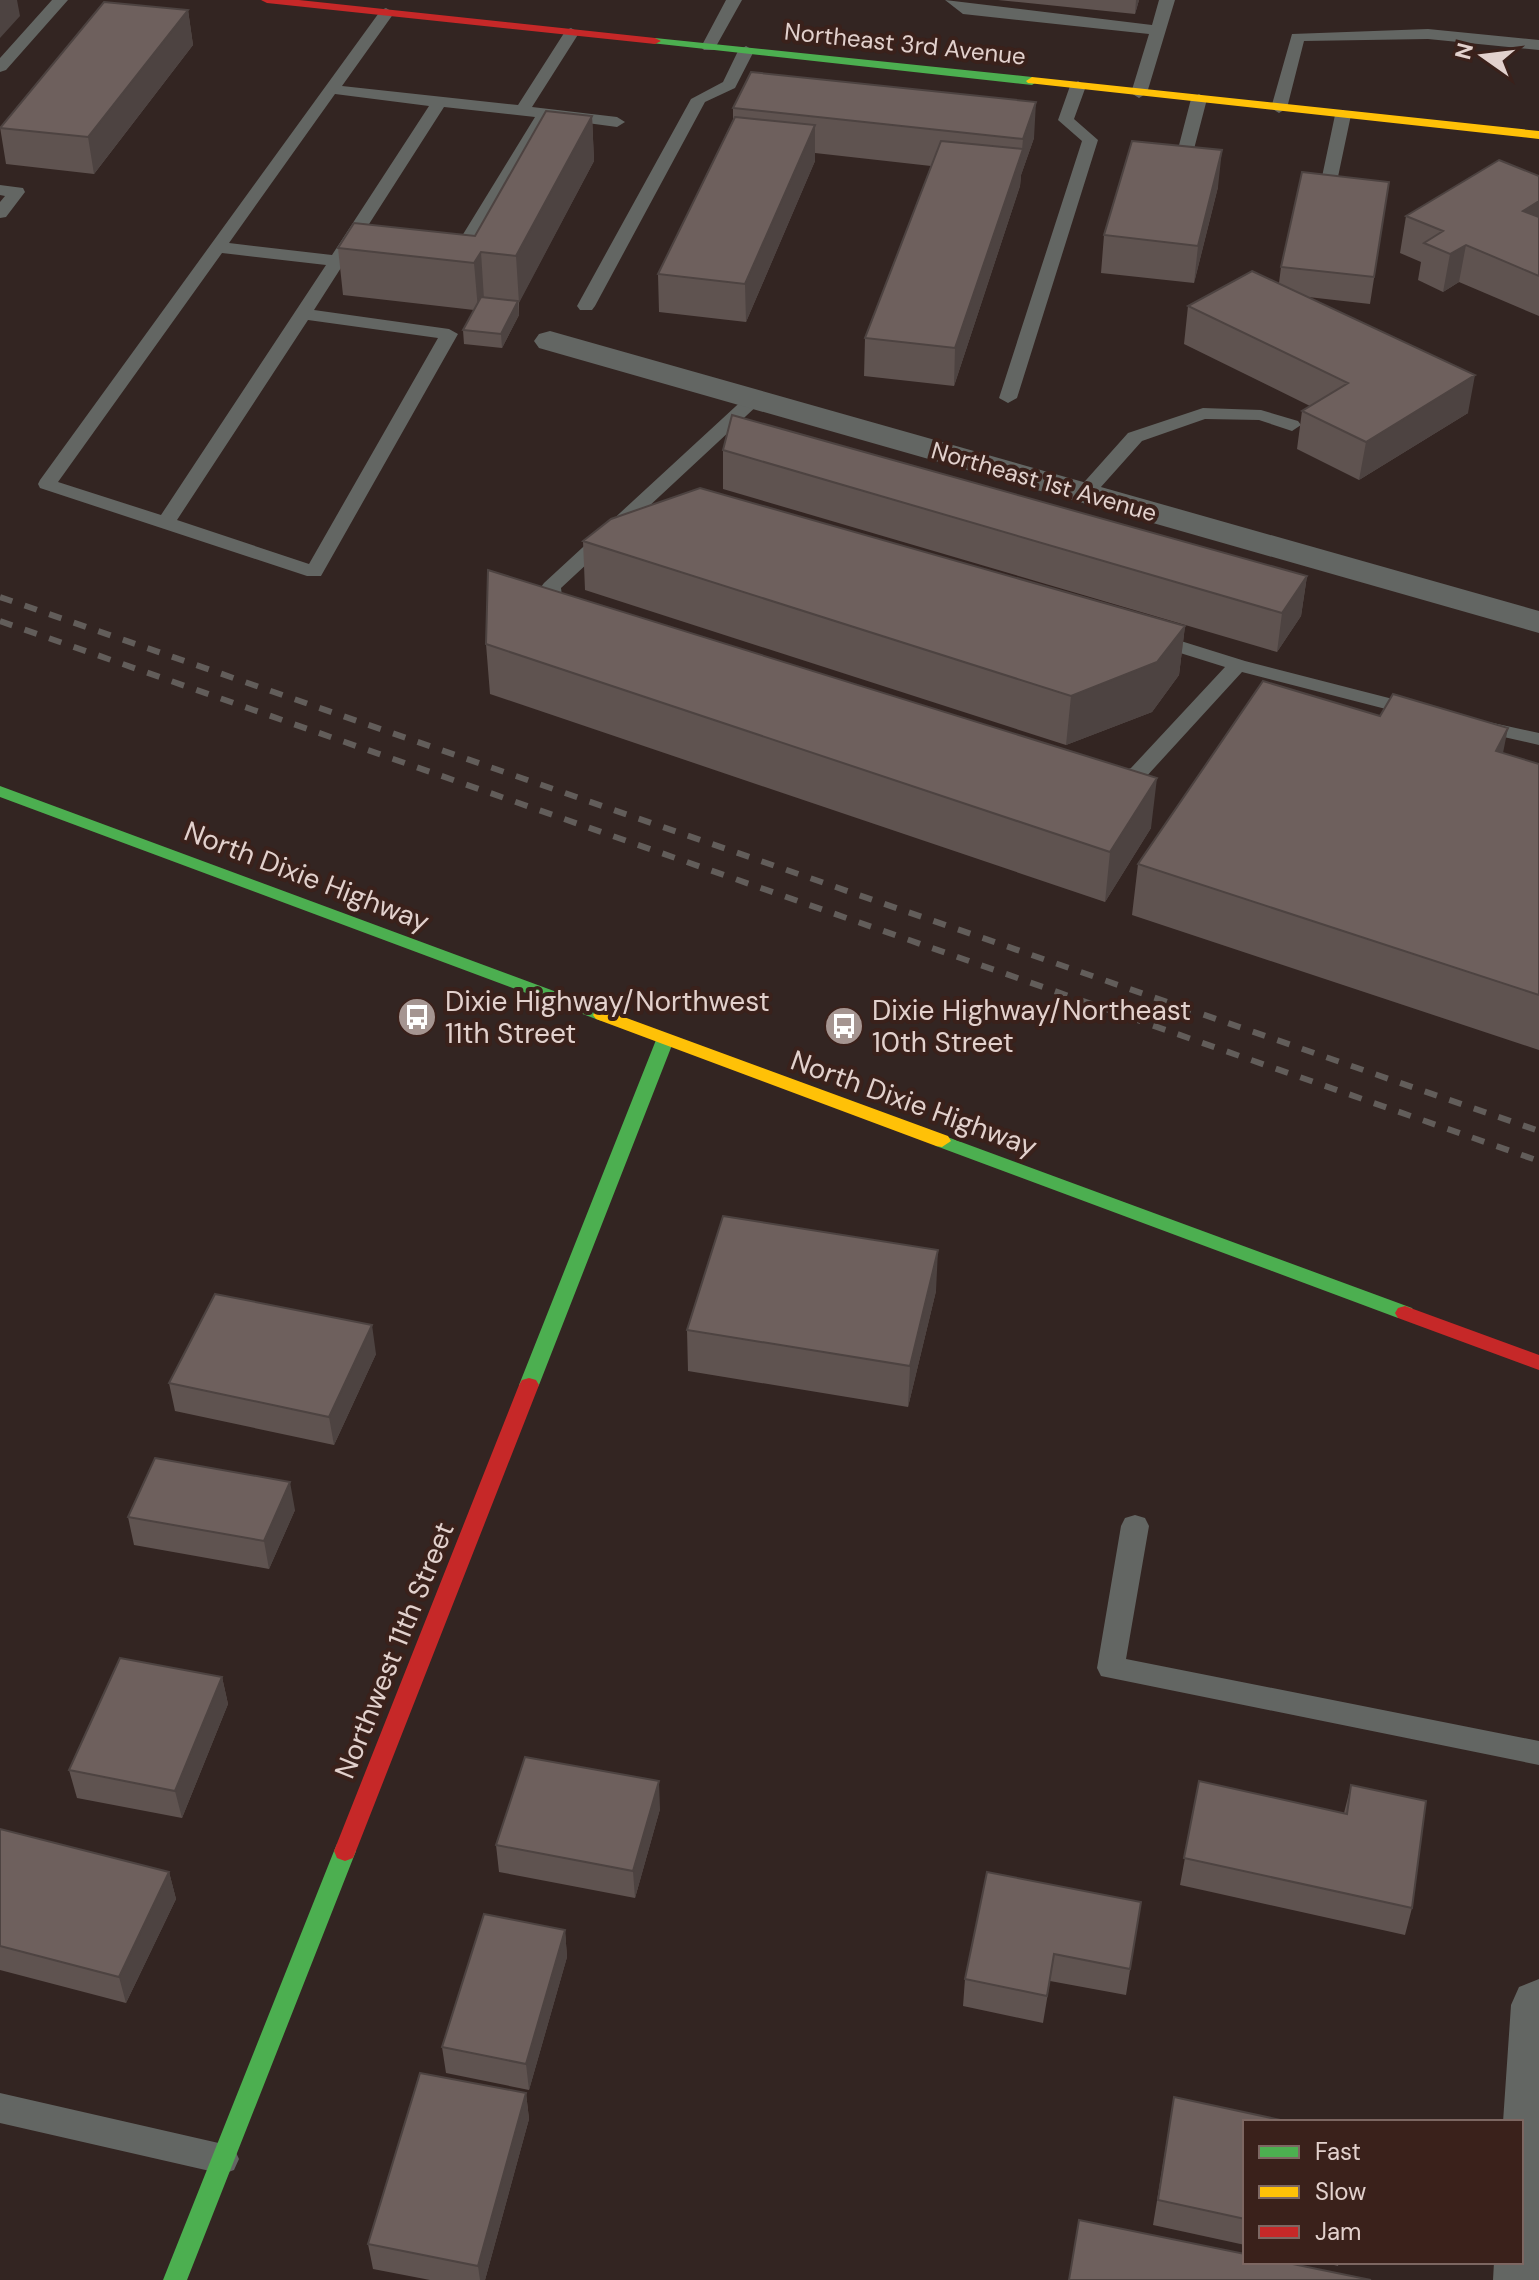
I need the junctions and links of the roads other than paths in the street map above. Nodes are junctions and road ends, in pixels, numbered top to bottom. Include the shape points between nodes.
1 (60, 0) edge
2 (267, 0) edge
3 (734, 0) edge
4 (953, 0) edge
5 (1167, 0) edge
6 (386, 13) junction
7 (1158, 30) junction
8 (571, 33) junction
9 (1539, 45) edge
10 (709, 47) junction
11 (746, 51) junction
12 (0, 67) edge
13 (1078, 86) junction
14 (330, 89) junction
15 (1139, 93) junction
16 (1199, 99) junction
17 (439, 102) junction
18 (1279, 108) junction
19 (522, 111) junction
20 (545, 113) junction
21 (1343, 115) junction
22 (617, 122) dead end
23 (1539, 135) edge
24 (1179, 176) edge
25 (0, 190) edge
26 (1327, 191) edge
27 (0, 213) edge
28 (217, 247) junction
29 (428, 251) edge
30 (337, 261) junction
31 (586, 306) dead end
32 (303, 314) junction
33 (550, 341) dead end
34 (1008, 398) dead end
35 (754, 399) junction
36 (1292, 425) dead end
37 (1085, 493) junction
38 (166, 522) junction
39 (597, 614) edge
40 (1539, 622) edge
41 (1132, 632) edge
42 (1238, 665) junction
43 (1539, 739) edge
44 (1092, 779) edge
45 (0, 791) edge
46 (665, 1040) junction
47 (1539, 1363) edge
48 (1135, 1526) dead end
49 (1539, 1753) edge
50 (1539, 2005) edge
51 (0, 2108) edge
52 (223, 2159) junction
53 (175, 2280) edge
54 (1523, 2280) edge

1 - 12 lane
2 - 6 street, Northeast 3rd Avenue
3 - 10 lane
4 - 7 lane via 963,9
5 - 7 lane
6 - 8 street, Northeast 3rd Avenue
6 - 14 lane
7 - 15 lane
8 - 10 street, Northeast 3rd Avenue
8 - 19 lane
9 - 18 lane via 1428,34 1297,37
10 - 11 street, Northeast 3rd Avenue
11 - 13 street, Northeast 3rd Avenue
11 - 31 lane via 729,85 699,99
13 - 15 street, Northeast 3rd Avenue
13 - 34 lane via 1066,120 1090,140
14 - 17 lane
14 - 28 lane
15 - 16 street, Northeast 3rd Avenue
16 - 18 street, Northeast 3rd Avenue
16 - 24 lane
17 - 19 lane
17 - 30 lane via 358,242
18 - 21 street, Northeast 3rd Avenue
19 - 20 lane
20 - 22 lane
20 - 29 lane via 459,255
21 - 23 street, Northeast 3rd Avenue
21 - 26 lane
25 - 27 lane via 17,192
28 - 30 lane
28 - 38 lane via 47,484
30 - 32 lane
32 - 38 lane
32 - 38 lane via 449,334 314,572
33 - 35 street, Northeast 1st Avenue
35 - 37 street, Northeast 1st Avenue
35 - 39 lane via 670,485 551,587 552,599
36 - 37 lane via 1261,415 1203,413 1135,437
37 - 40 street, Northeast 1st Avenue
41 - 42 lane
42 - 43 lane
42 - 44 lane via 1138,773 1107,784
45 - 46 street, North Dixie Highway
46 - 47 street, North Dixie Highway
46 - 52 street, Northwest 11th Street
48 - 49 lane via 1111,1668
50 - 54 street
51 - 52 lane
52 - 53 street, Northwest 11th Street

